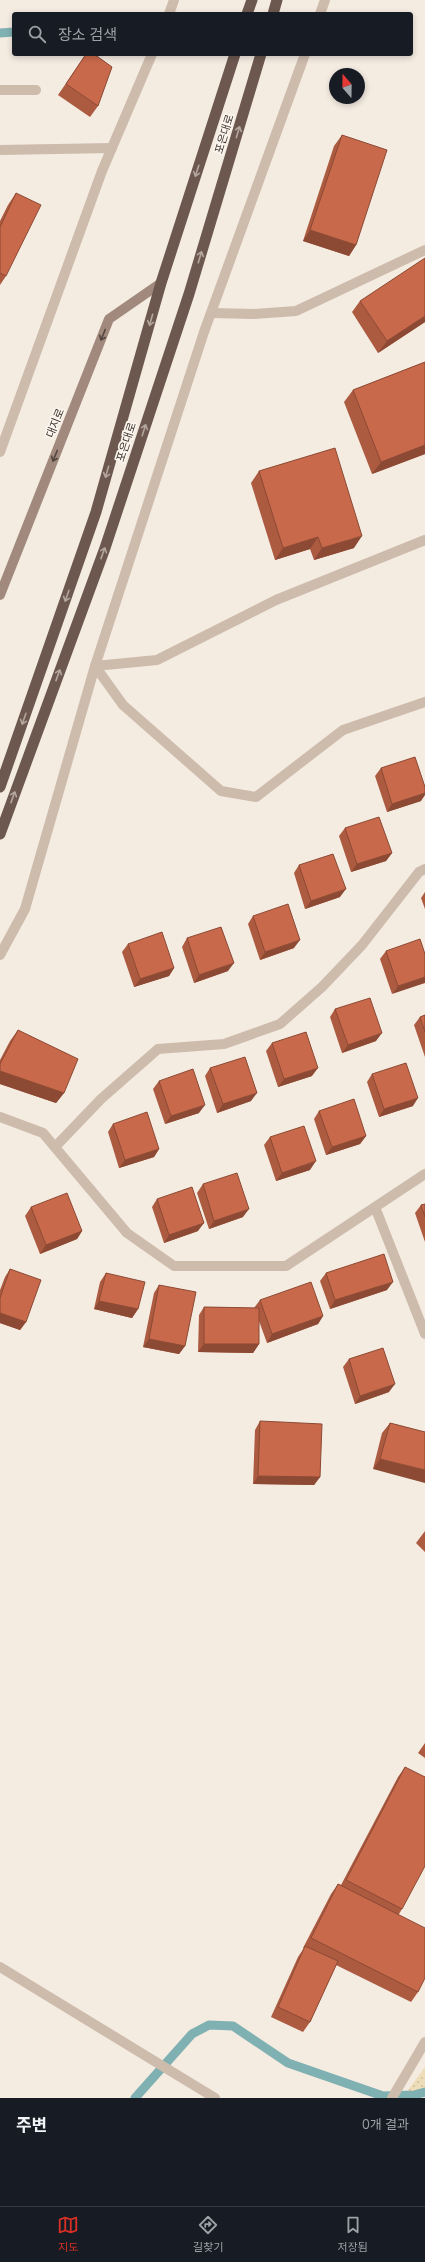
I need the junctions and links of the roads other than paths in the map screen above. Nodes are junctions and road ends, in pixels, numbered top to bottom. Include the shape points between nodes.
1 (174, 0) edge
2 (252, 0) edge
3 (277, 0) edge
4 (325, 0) edge
5 (170, 12) edge
6 (248, 12) edge
7 (274, 12) edge
8 (321, 12) edge
9 (151, 56) edge
10 (234, 56) edge
11 (260, 56) edge
12 (304, 56) edge
13 (0, 90) edge
14 (36, 90) dead end
15 (112, 148) junction
16 (0, 150) edge
17 (425, 250) edge
18 (161, 283) junction
19 (211, 313) junction
20 (0, 452) edge
21 (425, 540) edge
22 (0, 594) edge
23 (95, 666) junction
24 (425, 702) edge
25 (0, 787) edge
26 (0, 834) edge
27 (425, 869) edge
28 (0, 955) edge
29 (0, 1117) edge
30 (55, 1147) junction
31 (425, 1174) edge
32 (375, 1207) junction
33 (425, 1334) edge
34 (0, 1967) edge
35 (425, 2042) edge
36 (215, 2098) edge
37 (392, 2098) edge

1 - 5 street
2 - 6 highway
3 - 7 highway
4 - 8 street
9 - 15 street
10 -> 18 highway, 포은대로
26 -> 11 highway, 포은대로 via 105,548 189,294
12 - 19 street
13 - 14 street
15 - 16 street
15 - 20 street
17 - 19 street via 296,311 254,314
18 -> 22 main road, 대지로 via 109,318
18 -> 25 highway, 포은대로 via 96,512
19 - 23 street
21 - 23 street via 276,600 157,660
23 - 24 street via 123,705 221,791 256,797 343,730
23 - 28 street via 25,909
27 - 30 street via 419,872 362,945 322,987 280,1024 224,1044 158,1049 101,1099
29 - 30 street via 43,1132
30 - 32 street via 126,1233 174,1266 286,1266
31 - 32 street
32 - 33 street
34 - 36 street
35 - 37 street

